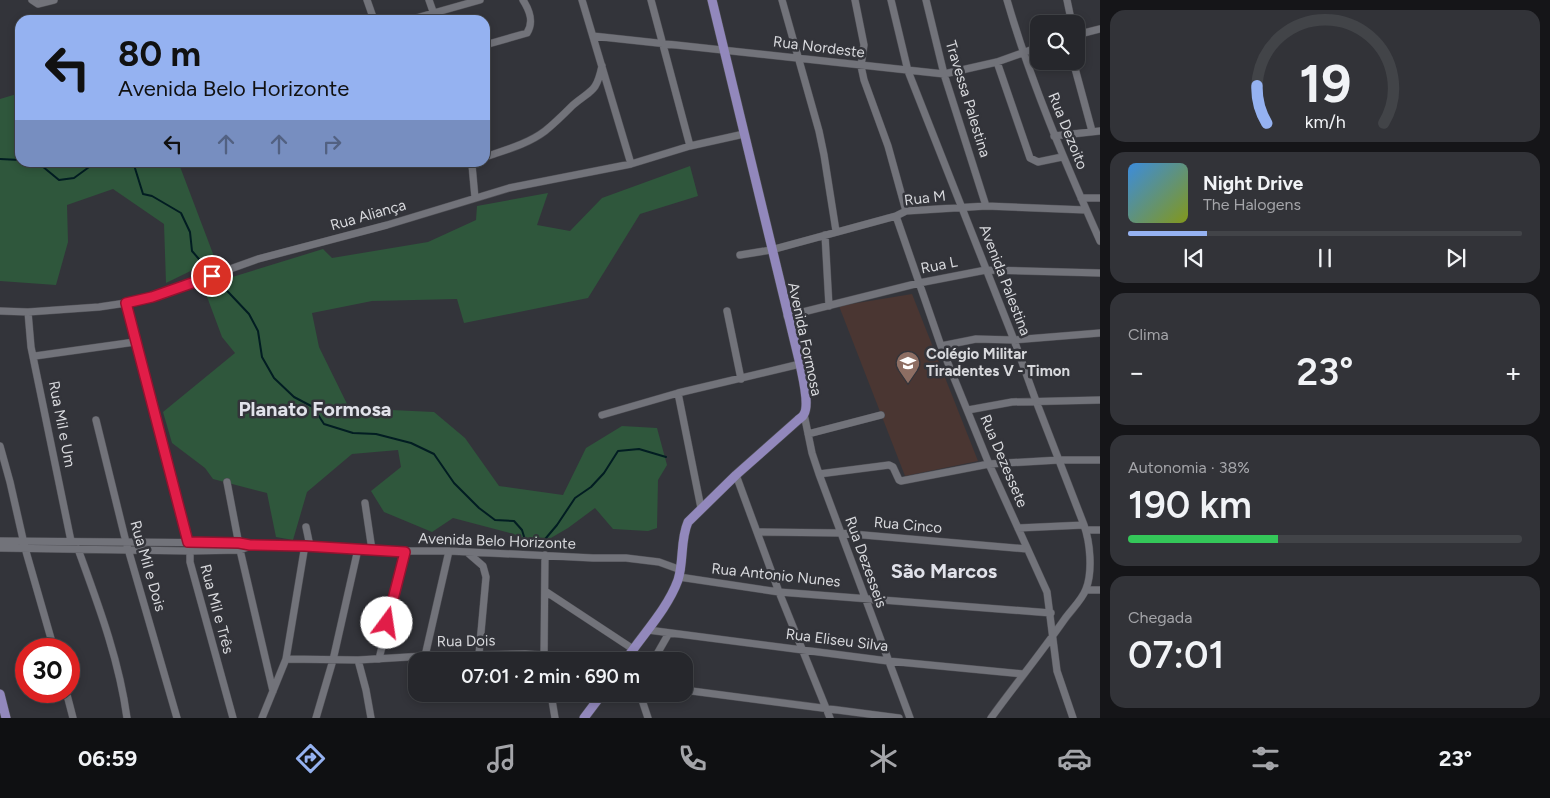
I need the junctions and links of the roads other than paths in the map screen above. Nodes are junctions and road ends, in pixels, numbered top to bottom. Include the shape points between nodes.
1 (32, 0) edge
2 (54, 0) edge
3 (367, 0) edge
4 (429, 0) edge
5 (480, 0) edge
6 (524, 0) edge
7 (582, 0) edge
8 (651, 0) edge
9 (712, 0) edge
10 (782, 0) edge
11 (855, 0) edge
12 (891, 0) edge
13 (926, 0) edge
14 (1007, 0) edge
15 (1067, 0) edge
16 (372, 15) edge
17 (434, 15) edge
18 (440, 15) edge
19 (1070, 15) edge
20 (1100, 28) edge
21 (1085, 32) edge
22 (593, 36) junction
23 (490, 44) edge
24 (662, 44) junction
25 (1030, 49) edge
26 (724, 50) junction
27 (1022, 52) junction
28 (800, 58) junction
29 (997, 62) junction
30 (602, 66) junction
31 (861, 66) junction
32 (1076, 70) edge
33 (908, 71) junction
34 (944, 74) junction
35 (1096, 131) edge
36 (744, 134) junction
37 (1054, 136) junction
38 (690, 146) junction
39 (490, 155) edge
40 (1062, 157) junction
41 (631, 164) junction
42 (472, 167) edge
43 (475, 198) junction
44 (1082, 198) junction
45 (1100, 198) edge
46 (986, 206) junction
47 (963, 208) junction
48 (1086, 210) junction
49 (906, 211) junction
50 (896, 216) junction
51 (836, 231) junction
52 (825, 235) junction
53 (1100, 241) edge
54 (771, 250) junction
55 (740, 255) dead end
56 (986, 270) junction
57 (1100, 273) edge
58 (919, 283) junction
59 (126, 303) junction
60 (829, 306) junction
61 (0, 311) edge
62 (727, 311) dead end
63 (28, 312) junction
64 (787, 316) junction
65 (1100, 333) edge
66 (1014, 340) junction
67 (136, 342) junction
68 (941, 346) junction
69 (35, 356) junction
70 (800, 364) junction
71 (741, 379) junction
72 (678, 393) junction
73 (1100, 400) edge
74 (1036, 401) junction
75 (968, 410) junction
76 (602, 414) dead end
77 (804, 414) junction
78 (881, 415) dead end
79 (96, 420) dead end
80 (808, 434) junction
81 (0, 446) edge
82 (1059, 460) junction
83 (1100, 460) edge
84 (989, 464) junction
85 (819, 474) junction
86 (736, 475) junction
87 (228, 482) dead end
88 (365, 503) dead end
89 (701, 508) junction
90 (306, 527) dead end
91 (1018, 528) junction
92 (1085, 528) junction
93 (1100, 530) edge
94 (757, 532) junction
95 (840, 533) junction
96 (0, 541) edge
97 (71, 541) junction
98 (188, 542) junction
99 (24, 545) junction
100 (128, 546) junction
101 (307, 546) junction
102 (239, 547) junction
103 (0, 548) edge
104 (358, 548) junction
105 (78, 549) junction
106 (1027, 549) junction
107 (372, 550) junction
108 (190, 551) junction
109 (448, 551) junction
110 (405, 552) junction
111 (468, 553) junction
112 (545, 555) junction
113 (680, 573) junction
114 (1086, 590) junction
115 (1100, 590) edge
116 (545, 592) junction
117 (779, 592) junction
118 (864, 599) junction
119 (1050, 613) junction
120 (648, 630) junction
121 (669, 633) junction
122 (51, 638) edge
123 (1052, 639) junction
124 (633, 649) junction
125 (801, 649) junction
126 (425, 652) edge
127 (479, 652) edge
128 (544, 652) edge
129 (631, 652) edge
130 (658, 652) edge
131 (408, 657) edge
132 (286, 659) junction
133 (379, 659) junction
134 (333, 660) junction
135 (358, 660) junction
136 (888, 661) junction
137 (1023, 674) junction
138 (273, 691) junction
139 (693, 691) edge
140 (0, 694) edge
141 (552, 702) edge
142 (596, 702) edge
143 (643, 702) edge
144 (69, 703) edge
145 (826, 709) junction
146 (5, 717) edge
147 (73, 718) edge
148 (127, 718) edge
149 (177, 718) edge
150 (233, 718) edge
151 (262, 718) edge
152 (316, 718) edge
153 (371, 718) edge
154 (555, 718) edge
155 (584, 718) edge
156 (648, 718) edge
157 (830, 718) edge
158 (899, 718) edge
159 (910, 718) edge
160 (991, 718) edge
161 (1073, 718) edge

1 - 2 street via 38,4
3 - 16 street
4 - 17 street
5 - 18 street
6 - 23 street via 531,27 526,33
7 - 22 street
8 - 24 street
9 - 26 main road
10 - 28 street
11 - 31 street via 864,45
12 - 33 street, Avenida Palestina
13 - 34 street, Travessa Palestina
14 - 27 street, Rua Dezoito
15 - 19 street
20 - 21 street
22 - 24 street, Rua Nordeste
22 - 30 street
24 - 26 street, Rua Nordeste
24 - 38 street
25 - 27 street, Rua Nordeste
26 - 28 street, Rua Nordeste
26 - 36 main road, Avenida Formosa
27 - 29 street, Rua Nordeste
27 - 37 street, Rua Dezoito
28 - 31 street, Rua Nordeste
28 - 51 street via 824,155
29 - 34 street, Rua Nordeste
29 - 40 street via 1030,158 1038,162
30 - 39 street via 596,87 590,94 544,132
30 - 41 street
31 - 33 street, Rua Nordeste
31 - 49 street via 867,94 888,146
32 - 35 street
33 - 34 street, Rua Nordeste
33 - 47 street, Avenida Palestina
34 - 46 street, Travessa Palestina
35 - 37 street
36 - 38 street, Rua Aliança
36 - 54 main road, Avenida Formosa
37 - 40 street, Rua Dezoito
38 - 41 street, Rua Aliança
40 - 44 street, Rua Dezoito
41 - 43 street, Rua Aliança via 509,188
42 - 43 street
43 - 59 street, Rua Aliança via 258,260
44 - 45 street
44 - 48 street, Rua Dezoito
46 - 47 street, Rua M
46 - 48 street, Rua M
47 - 49 street, Rua M
47 - 56 street, Avenida Palestina
48 - 53 street, Rua Dezoito
49 - 50 street, Rua M
50 - 51 street, Rua M
50 - 58 street, Rua Dezessete
51 - 52 street, Rua M
52 - 54 street, Rua M
52 - 60 street, Avenida Formosa
54 - 55 street, Rua M
54 - 64 main road, Avenida Formosa
56 - 57 street, Rua L
56 - 58 street, Rua L
56 - 66 street, Avenida Palestina
58 - 60 street, Rua L
58 - 68 street, Rua Dezessete
59 - 63 street, Rua Aliança
59 - 67 street, Rua Mil e Três
60 - 64 street, Rua L
61 - 63 street, Rua Aliança
62 - 71 street
63 - 69 street, Rua Mil e Um via 31,347
64 - 70 main road, Avenida Formosa
65 - 66 street
66 - 68 street via 976,339
66 - 74 street, Avenida Palestina
67 - 69 street
67 - 98 street, Rua Mil e Três
68 - 75 street, Rua Dezessete
69 - 97 street, Rua Mil e Um
70 - 71 street
70 - 77 main road, Avenida Formosa via 806,401
71 - 72 street
72 - 76 street
72 - 89 street
73 - 74 street
74 - 75 street
74 - 82 street, Avenida Palestina
75 - 84 street, Rua Dezessete
77 - 80 street, Rua Dezesseis
77 - 86 main road, Avenida Formosa
78 - 80 street
79 - 100 street, Rua Mil e Dois
80 - 85 street, Rua Dezesseis
81 - 99 street
82 - 83 street
82 - 84 street
82 - 92 street, Avenida Palestina
84 - 85 street via 901,481 889,465
84 - 91 street, Rua Dezessete
85 - 95 street, Rua Dezesseis
86 - 89 main road, Avenida Formosa
86 - 94 street
87 - 102 street
88 - 107 street
89 - 113 main road, Avenida Formosa via 686,527
90 - 101 street
91 - 92 street
91 - 106 street, Rua Dezessete
92 - 93 street
92 - 114 street, Avenida Palestina via 1090,544
94 - 95 street, Rua Cinco
94 - 117 street
95 - 106 street, Rua Cinco
95 - 118 street, Rua Dezesseis
96 - 99 street, Avenida Belo Horizonte
97 - 99 street, Avenida Belo Horizonte
97 - 100 street, Avenida Belo Horizonte
98 - 100 street, Avenida Belo Horizonte
98 - 102 street, Avenida Belo Horizonte
98 - 108 street, Rua Mil e Três
99 - 103 street, Avenida Belo Horizonte
99 - 105 street, Avenida Belo Horizonte
99 - 122 street
100 - 105 street, Avenida Belo Horizonte
100 - 108 street, Avenida Belo Horizonte
100 - 149 street, Rua Mil e Dois
101 - 102 street, Avenida Belo Horizonte
101 - 104 street, Avenida Belo Horizonte
101 - 132 street
102 - 108 street, Avenida Belo Horizonte
102 - 138 street
104 - 107 street, Avenida Belo Horizonte
104 - 134 street
105 - 148 street via 120,674
106 - 119 street, Rua Dezessete via 1047,592
107 - 110 street, Avenida Belo Horizonte
108 - 150 street, Rua Mil e Três via 190,562
109 - 110 street, Avenida Belo Horizonte
109 - 111 street, Avenida Belo Horizonte
109 - 126 street
110 - 133 street
111 - 112 street, Avenida Belo Horizonte
111 - 127 street via 483,566 486,577
112 - 113 street, Avenida Belo Horizonte via 645,559
112 - 116 street
113 - 117 street, Rua Antonio Nunes
113 - 120 main road, Avenida Formosa via 669,599
114 - 115 street
114 - 123 street, Avenida Palestina
116 - 124 street
116 - 128 street
117 - 118 street, Rua Antonio Nunes
117 - 125 street
118 - 119 street, Rua Antonio Nunes
118 - 136 street, Rua Dezesseis
119 - 123 street, Rua Dezessete
120 - 121 street, Rua Eliseu Silva
120 - 124 main road, Avenida Formosa
121 - 125 street, Rua Eliseu Silva
121 - 130 street
123 - 137 street, Avenida Palestina
123 - 161 street, Rua Dezessete via 1057,671
124 - 129 main road, Avenida Formosa
125 - 136 street, Rua Eliseu Silva
125 - 145 street
131 - 133 street, Rua Dois
132 - 134 street, Rua Dois
132 - 138 street
133 - 135 street, Rua Dois
134 - 135 street, Rua Dois
134 - 152 street
135 - 153 street
136 - 137 street, Rua Eliseu Silva
136 - 159 street, Rua Dezesseis
137 - 160 street, Avenida Palestina
138 - 151 street
139 - 145 street
140 - 146 main road
141 - 154 street
142 - 155 main road
143 - 156 street
144 - 147 street
145 - 157 street
145 - 158 street

